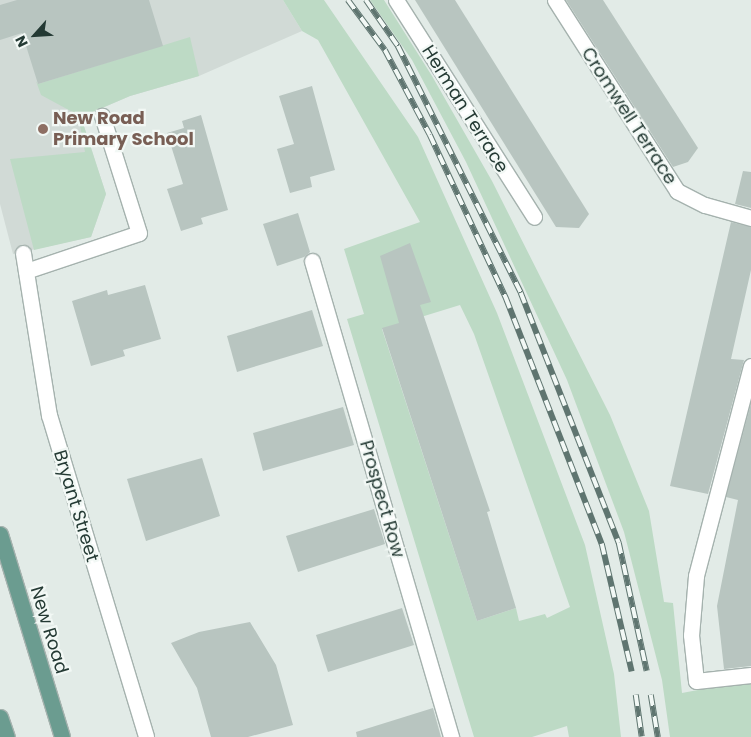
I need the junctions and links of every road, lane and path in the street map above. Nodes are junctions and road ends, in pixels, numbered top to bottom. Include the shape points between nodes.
1 (396, 0) edge
2 (555, 0) edge
3 (102, 116) dead end
4 (534, 217) dead end
5 (751, 218) edge
6 (23, 253) dead end
7 (312, 261) dead end
8 (26, 271) junction
9 (751, 366) edge
10 (0, 534) edge
11 (751, 675) edge
12 (62, 737) edge
13 (146, 737) edge
14 (451, 737) edge

1 - 4 street, Herman Terrace
2 - 5 street, Cromwell Terrace via 677,191 705,205
3 - 8 street via 139,233
6 - 8 street, Bryant Street
7 - 14 street, Prospect Row
8 - 13 street, Bryant Street via 49,414
9 - 11 street via 696,576 691,635 696,681
10 - 12 main road, New Road

